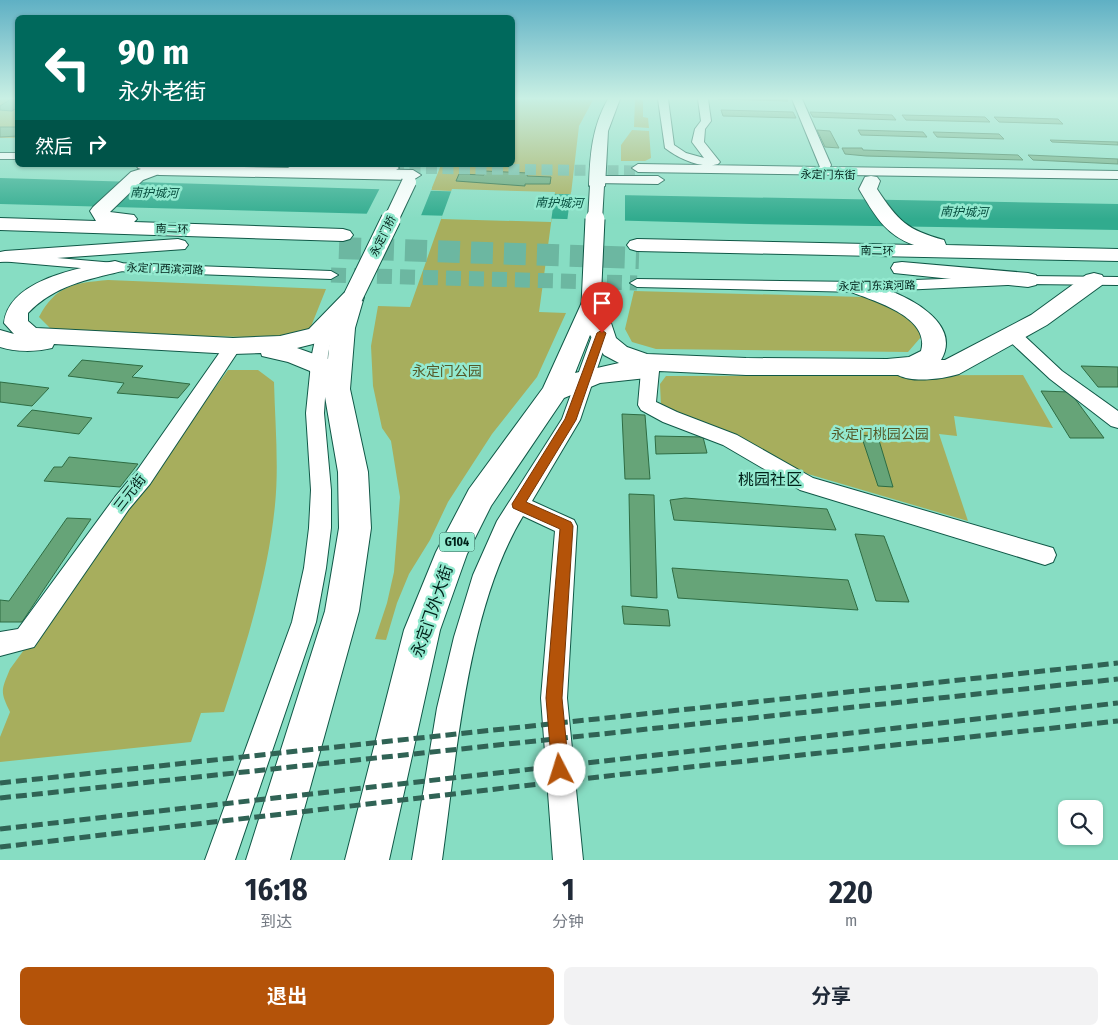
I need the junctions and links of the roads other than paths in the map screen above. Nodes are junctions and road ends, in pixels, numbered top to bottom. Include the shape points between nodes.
1 (601, 139) edge
2 (667, 139) edge
3 (698, 139) edge
4 (814, 139) edge
5 (0, 156) edge
6 (15, 156) edge
7 (714, 162) junction
8 (825, 165) junction
9 (323, 167) edge
10 (137, 169) edge
11 (933, 170) junction
12 (405, 172) edge
13 (1017, 172) junction
14 (1118, 175) edge
15 (896, 177) junction
16 (760, 182) dead end
17 (597, 183) junction
18 (860, 185) junction
19 (94, 210) junction
20 (0, 216) edge
21 (0, 224) edge
22 (0, 237) edge
23 (205, 237) junction
24 (341, 241) tunnel mouth
25 (765, 249) junction
26 (1069, 254) junction
27 (1118, 255) edge
28 (3, 257) edge
29 (839, 261) junction
30 (115, 267) junction
31 (1118, 268) edge
32 (331, 275) tunnel mouth
33 (1028, 280) junction
34 (1094, 280) junction
35 (1118, 281) edge
36 (637, 283) tunnel mouth
37 (859, 287) junction
38 (353, 297) junction
39 (591, 305) junction
40 (326, 326) junction
41 (602, 333) junction
42 (1012, 334) junction
43 (0, 338) edge
44 (232, 348) junction
45 (650, 371) junction
46 (328, 377) junction
47 (571, 384) junction
48 (1118, 421) edge
49 (518, 504) junction
50 (1045, 555) dead end
51 (0, 644) edge
52 (220, 860) edge
53 (268, 860) edge
54 (367, 860) edge
55 (427, 860) edge
56 (568, 860) edge

1 - 17 main road
2 - 7 street via 671,148 689,158
3 - 7 street
4 - 8 street
5 - 6 street
7 - 8 street
8 - 11 street
9 - 12 street
10 - 12 main road
10 - 19 highway
11 - 13 street, 永定门东街
11 - 15 street, 永定门东街 via 638,170
12 - 38 main road, 永定门桥, bridge
13 - 14 street, 永定门东街
13 - 15 street, 永定门东街
15 - 18 street
16 - 17 street via 610,179
17 - 39 main road, bridge
18 - 25 highway via 882,226 874,236 854,242
18 - 26 highway via 891,226 909,236 944,245
19 - 20 highway via 58,217
19 - 23 highway via 108,219 186,224
21 - 23 highway, 南二环
22 - 23 highway, 南二环
23 - 24 highway, 南二环
23 - 28 highway
25 - 26 highway, 南二环
25 - 29 highway, 南二环 via 638,252
26 - 27 highway, 南二环
28 - 30 street, 永定门西滨河路
29 - 31 highway, 南二环
29 - 33 highway
30 - 32 street, 永定门西滨河路
30 - 44 highway via 59,280 42,288 17,311 16,323 30,335
33 - 34 street, 永定门东滨河路
33 - 37 street, 永定门东滨河路
34 - 35 street, 永定门东滨河路
34 - 42 highway via 1039,320
36 - 37 street, 永定门东滨河路
37 - 41 highway via 912,309 925,322 935,344 927,359 900,366 647,362 622,356 607,344
38 - 40 highway
38 - 46 highway
39 - 41 highway via 599,316
39 - 47 highway, 永定门外大街 / G104
40 - 44 highway via 317,335 300,341
40 - 46 street
41 - 47 street, 永定门外大街
42 - 45 highway via 950,368
42 - 48 street via 1056,375
43 - 44 highway via 9,342
44 - 46 highway via 273,350
44 - 51 street, 三元街 via 143,478 25,638
45 - 47 highway via 618,370
45 - 50 street via 647,405 730,440 807,484
46 - 52 street via 316,413 320,528 316,568 304,622
46 - 53 highway via 352,472 355,528 342,611
47 - 49 street, 永定门外大街 via 571,420
47 - 54 highway, 永定门外大街 / G104 via 480,498 452,552 422,630
49 - 55 street, 永定门外大街 via 484,575 466,637 450,708
49 - 56 street via 566,526 554,698

